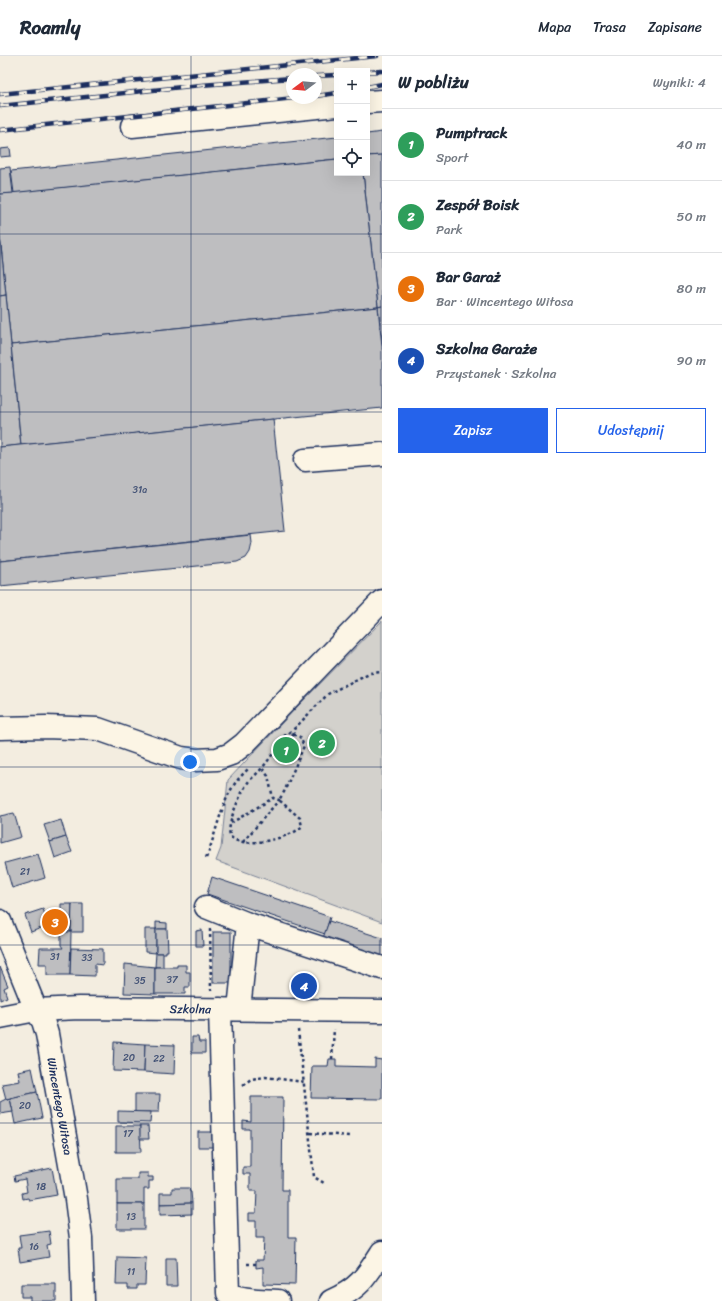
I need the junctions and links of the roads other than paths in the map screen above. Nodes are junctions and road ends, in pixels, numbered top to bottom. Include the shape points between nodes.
1 (382, 101) edge
2 (370, 102) edge
3 (334, 105) edge
4 (132, 126) dead end
5 (382, 454) edge
6 (305, 460) dead end
7 (382, 601) edge
8 (0, 728) edge
9 (206, 907) road end
10 (0, 921) edge
11 (248, 924) junction
12 (382, 968) edge
13 (223, 1005) junction
14 (36, 1010) junction
15 (382, 1011) edge
16 (0, 1017) edge
17 (382, 1252) edge
18 (83, 1301) edge
19 (278, 1301) edge
20 (331, 1301) edge

1 - 2 street
3 - 4 street
5 - 6 street
7 - 8 street via 244,744 231,754 217,759 181,758 98,730
9 - 11 street
10 - 14 street, Wincentego Witosa
11 - 12 street
11 - 13 street
13 - 14 street, Szkolna
13 - 15 street, Szkolna
13 - 19 street via 228,1293 232,1297 249,1300
14 - 16 street, Szkolna
14 - 18 street, Wincentego Witosa via 48,1034 75,1192 81,1238
17 - 20 street via 366,1277 354,1289

